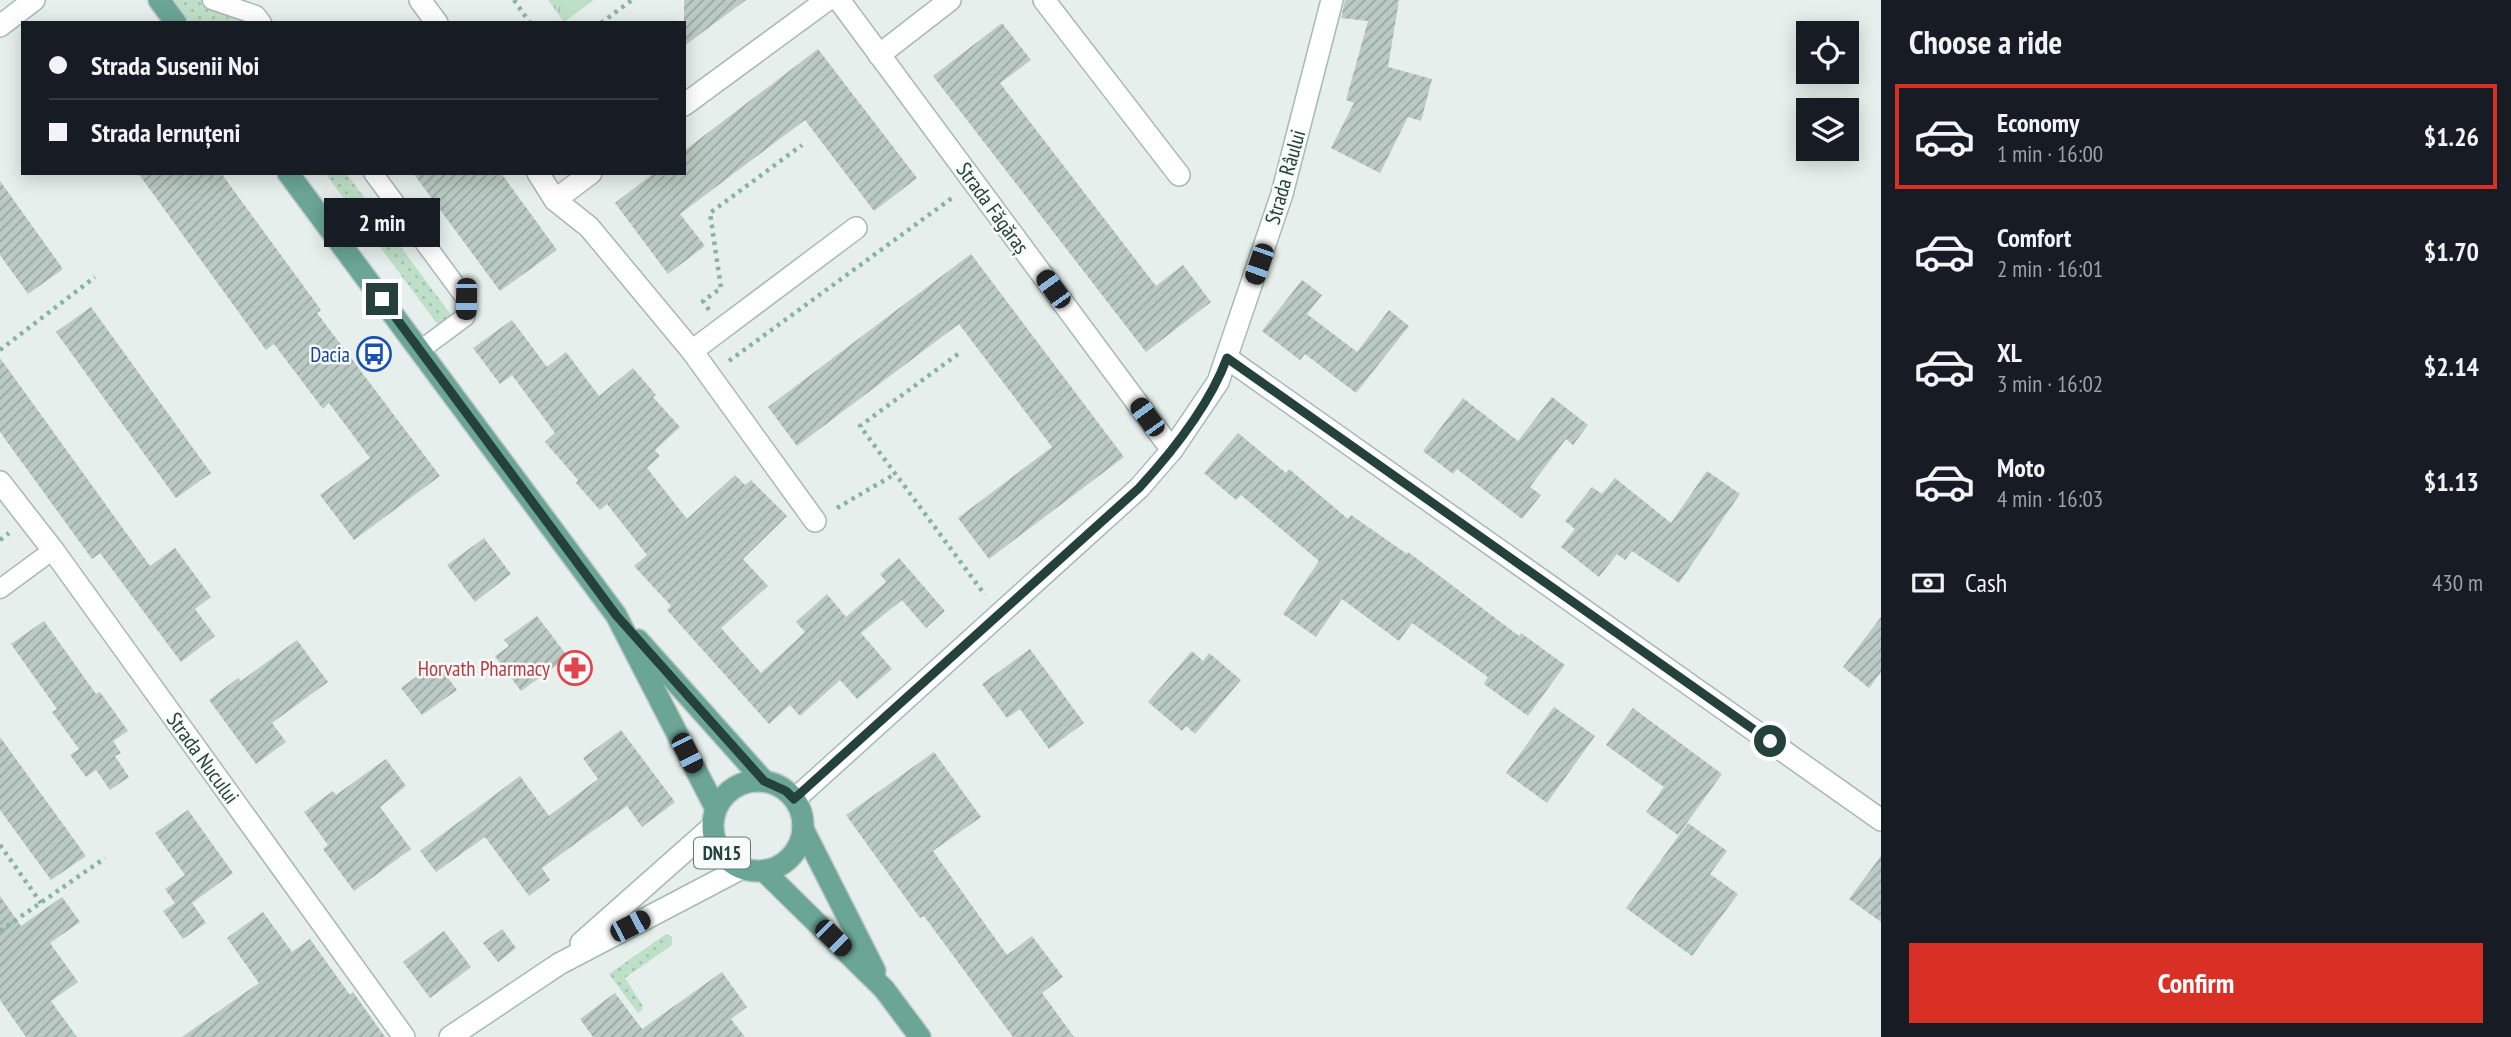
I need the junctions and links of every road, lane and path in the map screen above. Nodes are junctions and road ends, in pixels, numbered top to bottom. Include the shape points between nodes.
1 (34, 0) edge
2 (159, 0) edge
3 (212, 0) edge
4 (420, 0) edge
5 (514, 0) edge
6 (632, 0) edge
7 (827, 0) edge
8 (839, 0) edge
9 (950, 0) edge
10 (1044, 0) edge
11 (1332, 0) edge
12 (175, 21) edge
13 (261, 21) edge
14 (435, 21) edge
15 (529, 21) edge
16 (604, 21) edge
17 (0, 26) edge
18 (879, 55) junction
19 (686, 104) edge
20 (802, 145) dead end
21 (289, 175) edge
22 (374, 175) edge
23 (539, 175) edge
24 (588, 175) edge
25 (1179, 176) dead end
26 (952, 198) dead end
27 (555, 200) junction
28 (856, 228) dead end
29 (95, 277) dead end
30 (723, 328) junction
31 (0, 350) edge
32 (419, 351) junction
33 (692, 351) junction
34 (958, 354) dead end
35 (1227, 358) junction
36 (709, 375) junction
37 (1172, 450) junction
38 (895, 474) junction
39 (0, 482) edge
40 (815, 521) joint
41 (53, 550) junction
42 (0, 589) edge
43 (985, 595) dead end
44 (616, 615) junction
45 (764, 781) junction
46 (794, 799) junction
47 (715, 817) junction
48 (1881, 820) edge
49 (803, 829) junction
50 (0, 845) edge
51 (105, 858) dead end
52 (743, 868) junction
53 (764, 871) junction
54 (41, 903) junction
55 (0, 931) edge
56 (559, 964) junction
57 (884, 989) junction
58 (404, 1037) edge
59 (450, 1037) edge
60 (920, 1037) edge

1 - 17 street
2 - 12 main road
3 - 13 lane via 257,15
4 - 14 street
5 - 15 path
6 - 16 path
7 - 19 street
8 - 18 street, Strada Făgăraș
9 - 18 street
10 - 25 street
11 - 35 street, Strada Râului via 1282,194
18 - 37 street, Strada Făgăraș
20 - 30 path via 710,214 721,288 703,301
21 - 32 main road, DN15
22 - 32 lane via 466,299 466,317
23 - 27 street
24 - 27 street
26 - 36 path
27 - 33 street via 589,227
28 - 30 street
29 - 31 path
30 - 33 street
32 - 44 main road, DN15
33 - 36 street
34 - 38 path via 860,426
35 - 37 street, Strada Râului via 1218,382
35 - 48 street
36 - 40 street
37 - 46 street, Strada Râului via 1139,488
38 - 40 path
38 - 43 path
39 - 41 street, Strada Nucului
41 - 42 lane
41 - 58 street, Strada Nucului
44 - 45 main road, DN15
44 - 47 main road, DN15
45 - 46 main road, DN15
45 - 47 main road, DN15 via 735,787 724,796
46 - 49 main road, DN15 via 802,813
47 - 52 main road, DN15 via 715,839 721,852
47 - 56 street
49 - 53 main road, DN15 via 791,857
49 - 57 main road, DN15
50 - 54 path
51 - 54 path
52 - 53 main road, DN15
52 - 56 street
53 - 57 main road, DN15
54 - 55 path
56 - 59 street
57 - 60 main road, DN15

